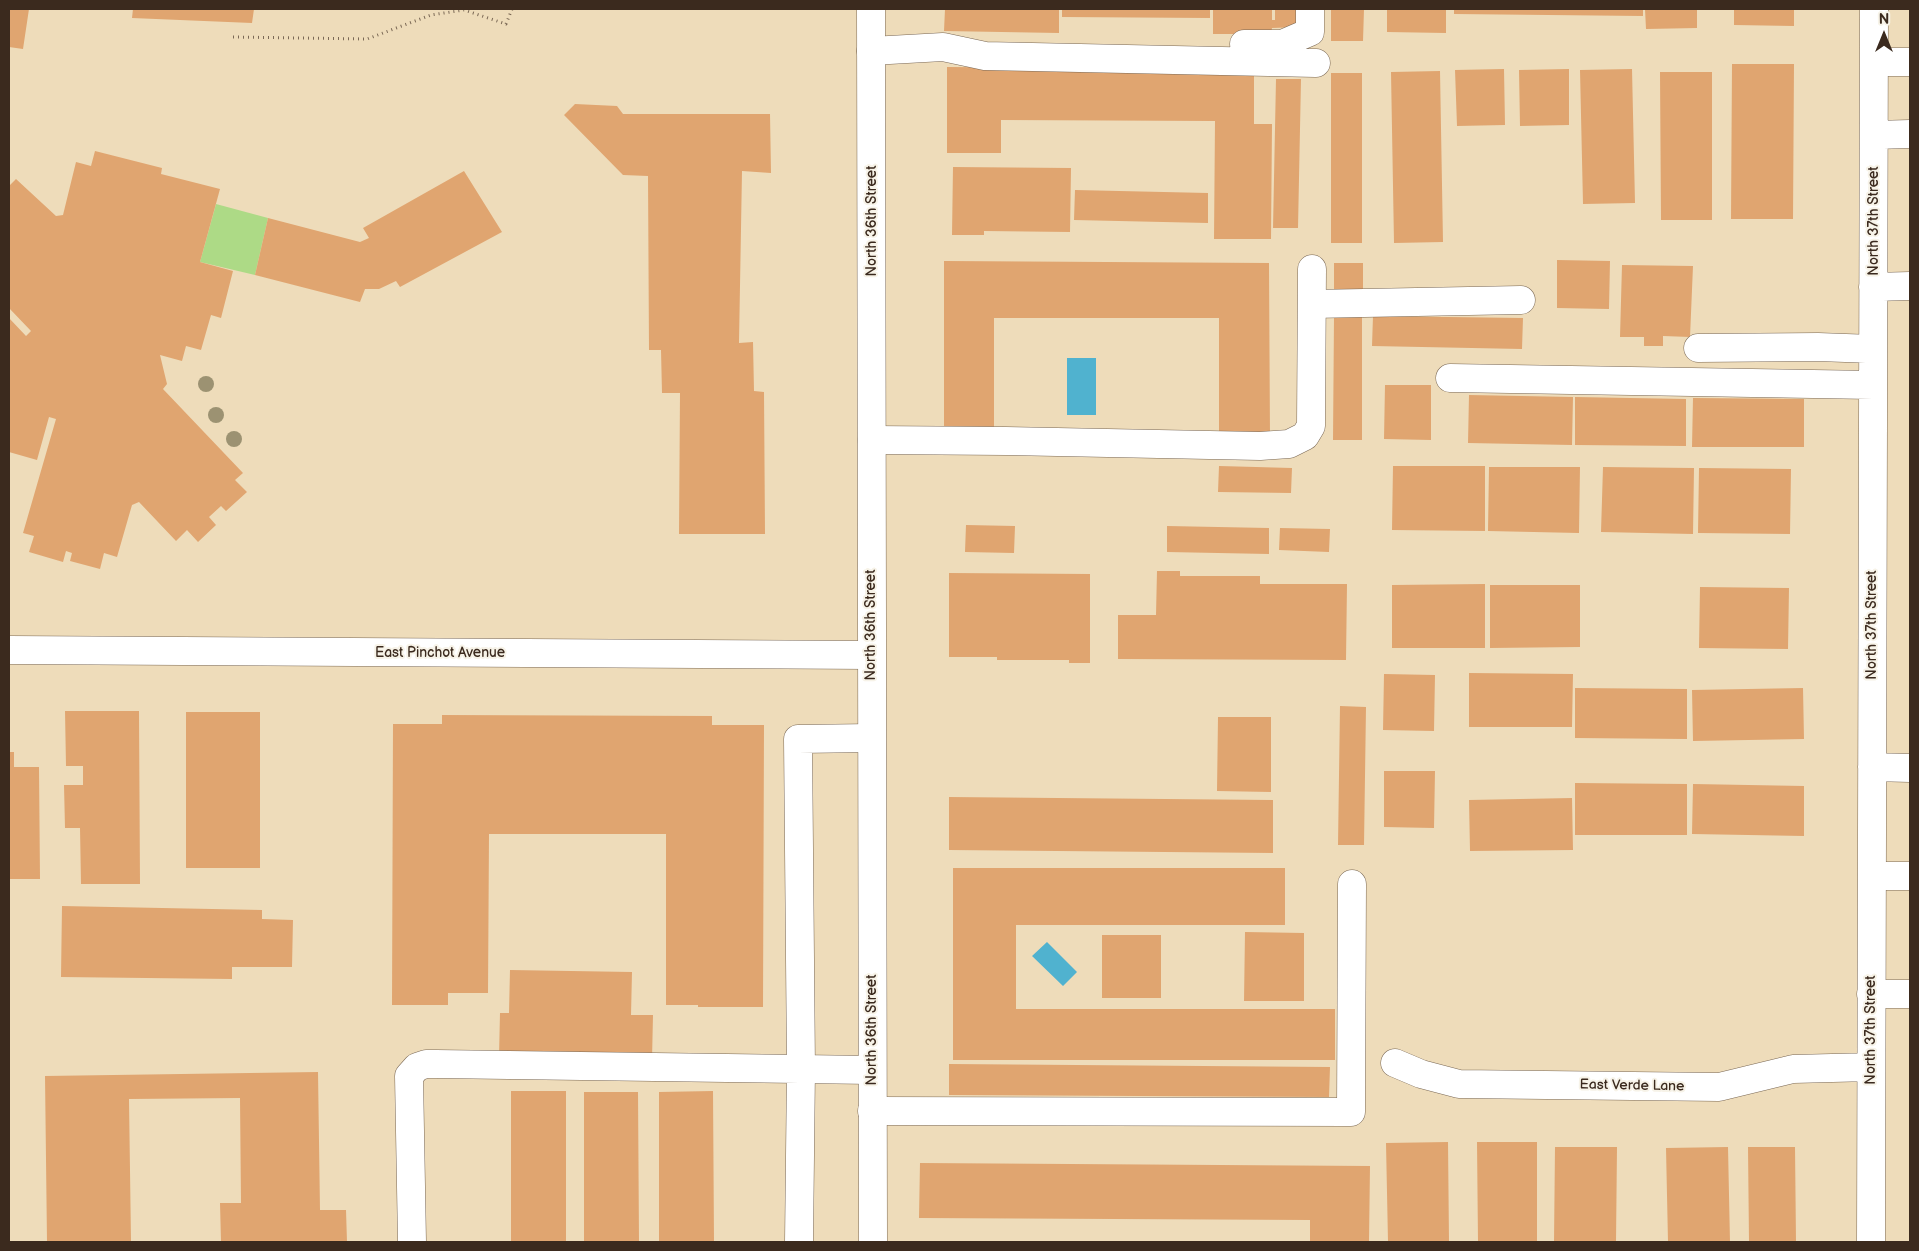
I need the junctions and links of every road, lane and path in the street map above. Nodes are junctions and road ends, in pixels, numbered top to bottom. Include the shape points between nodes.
1 (512, 9) edge
2 (871, 9) edge
3 (1310, 9) edge
4 (1874, 9) edge
5 (233, 37) dead end
6 (943, 47) junction
7 (871, 51) junction
8 (1874, 62) junction
9 (1910, 62) edge
10 (1316, 63) dead end
11 (1910, 134) edge
12 (1874, 135) junction
13 (1312, 269) dead end
14 (1910, 286) edge
15 (1873, 287) junction
16 (1521, 300) dead end
17 (1312, 304) junction
18 (1698, 348) dead end
19 (1873, 349) junction
20 (1450, 378) dead end
21 (1873, 386) junction
22 (872, 440) junction
23 (9, 650) edge
24 (871, 656) junction
25 (871, 738) junction
26 (1872, 767) junction
27 (1910, 768) edge
28 (1872, 876) junction
29 (1910, 876) edge
30 (1352, 884) dead end
31 (1871, 994) junction
32 (1910, 994) edge
33 (1395, 1063) dead end
34 (1871, 1066) junction
35 (800, 1069) junction
36 (872, 1070) junction
37 (872, 1111) junction
38 (412, 1242) edge
39 (799, 1242) edge
40 (873, 1242) edge
41 (1871, 1242) edge

1 - 5 path via 506,24 464,10 431,15 367,39
2 - 7 street, North 36th Street
3 - 6 street via 1310,32 1282,44
4 - 8 street, North 37th Street
6 - 7 street
6 - 10 street via 985,56
7 - 22 street, North 36th Street
8 - 9 street
8 - 12 street, North 37th Street
11 - 12 street
12 - 15 street, North 37th Street
13 - 17 street
14 - 15 street
15 - 19 street, North 37th Street
16 - 17 street
17 - 22 street via 1312,426 1306,436 1289,444
18 - 19 street
19 - 21 street, North 37th Street
20 - 21 street
21 - 26 street, North 37th Street
22 - 24 street, North 36th Street
23 - 24 street, East Pinchot Avenue
24 - 25 street, North 36th Street
25 - 35 street via 798,739
25 - 36 street, North 36th Street
26 - 27 street
26 - 28 street, North 37th Street
28 - 29 street
28 - 31 street, North 37th Street
30 - 37 street via 1352,1112
31 - 32 street
31 - 34 street, North 37th Street
33 - 34 street, East Verde Lane via 1459,1084 1719,1087 1793,1069
34 - 41 street, North 37th Street
35 - 36 street
35 - 38 street via 436,1064 416,1067 409,1076
35 - 39 street
36 - 37 street, North 36th Street
37 - 40 street, North 36th Street

